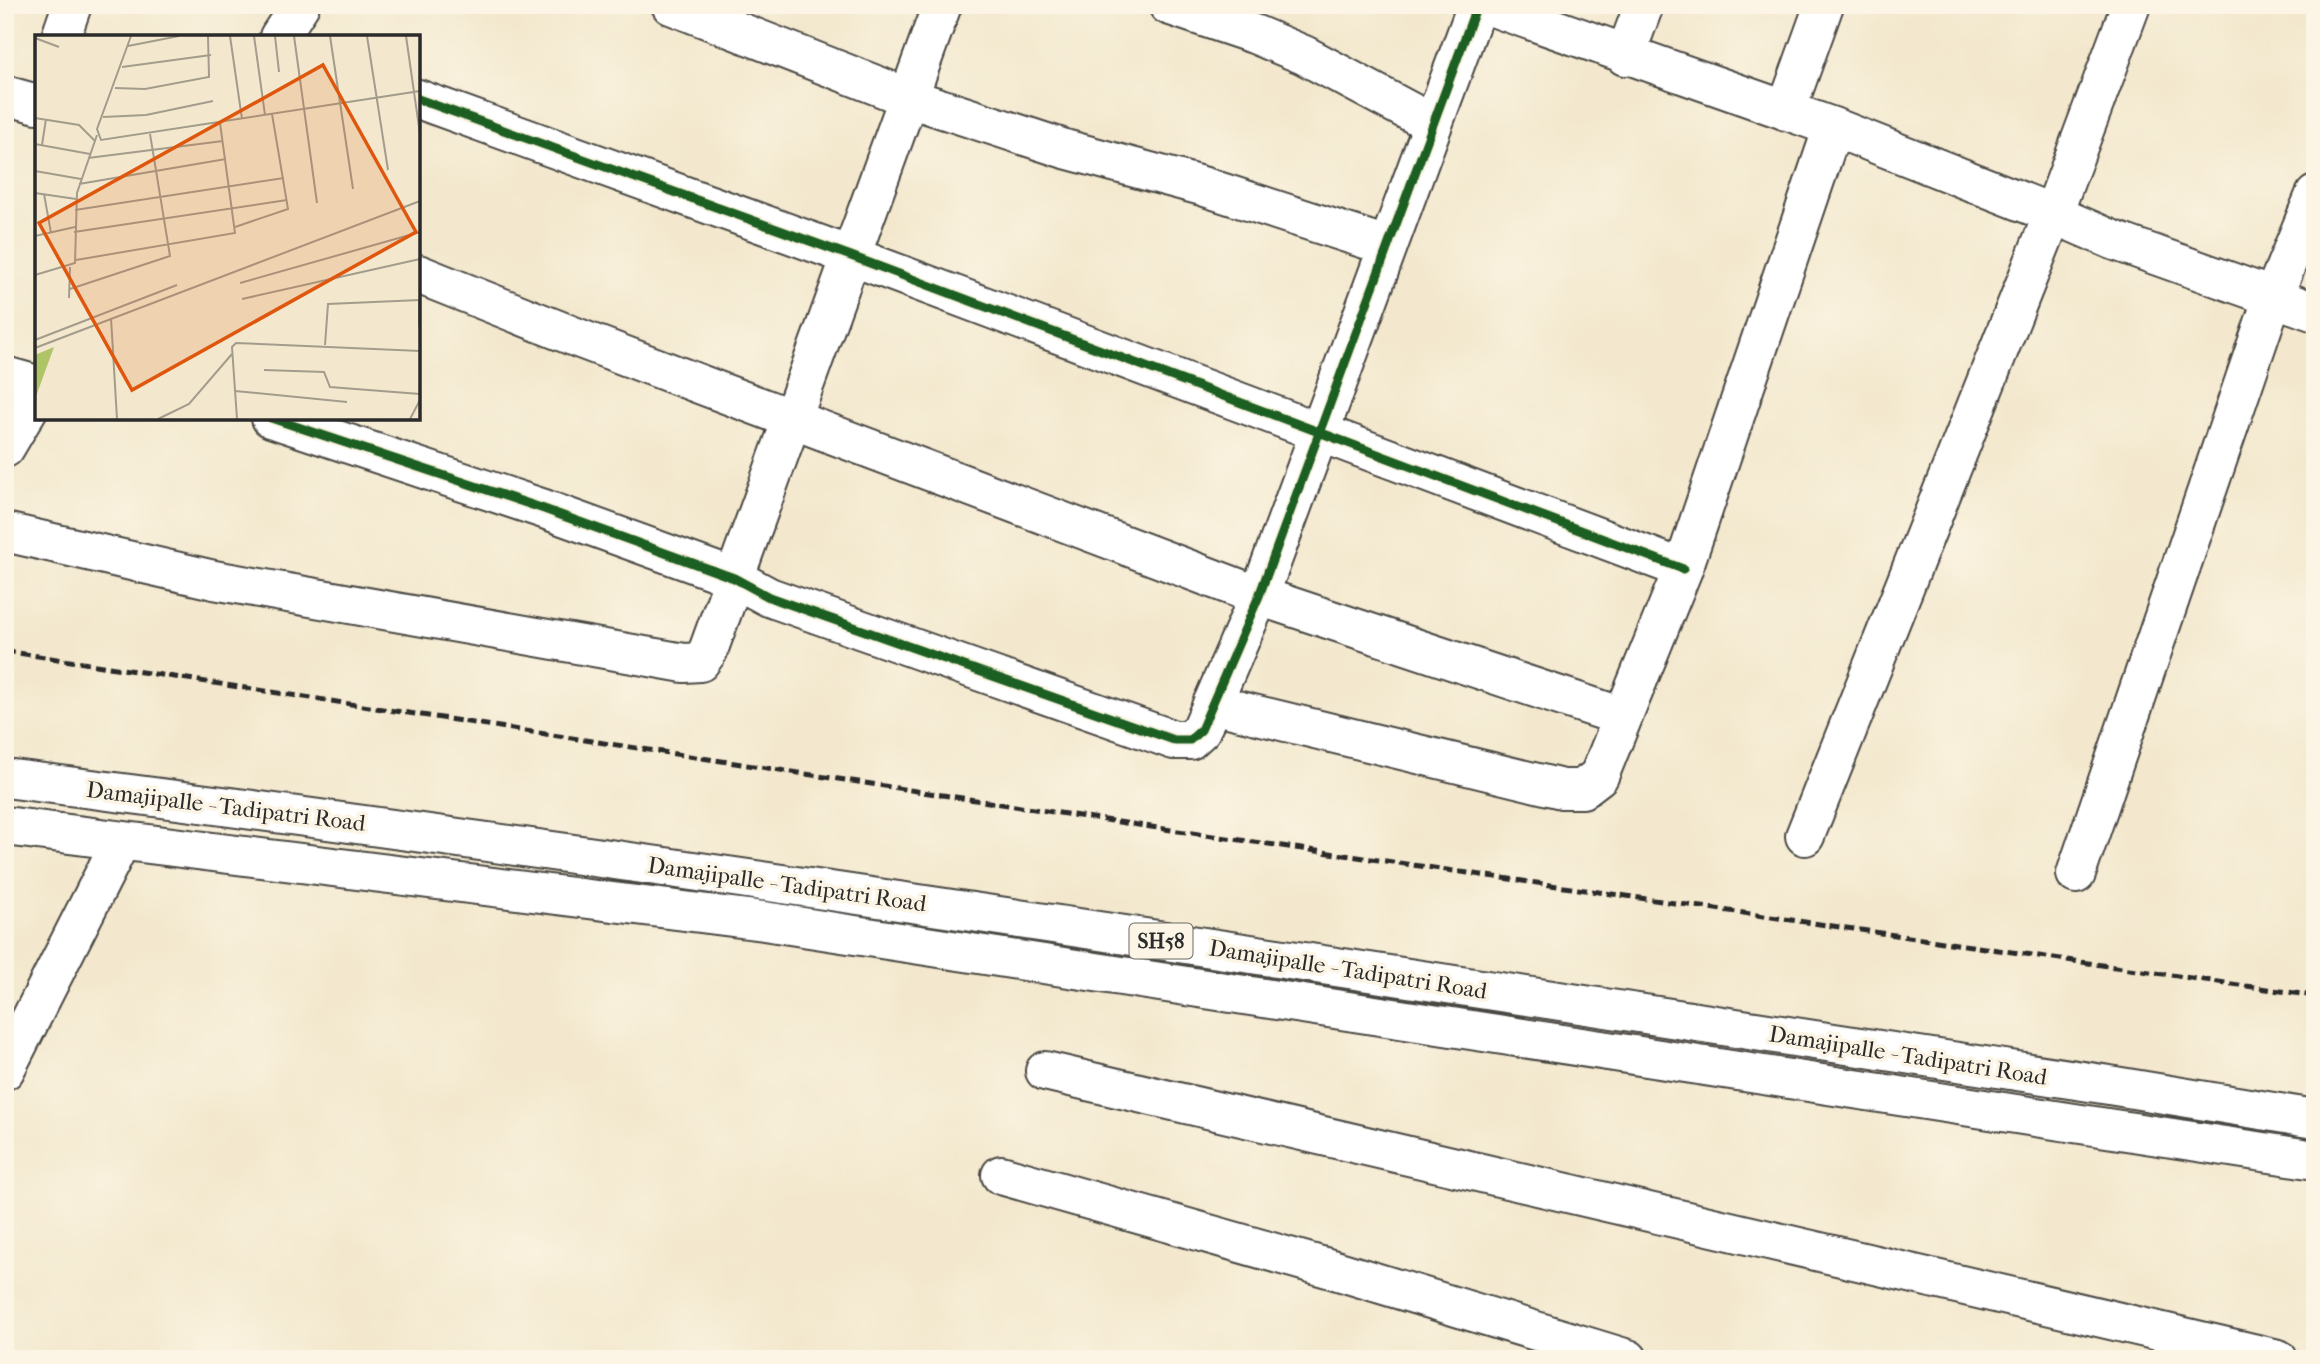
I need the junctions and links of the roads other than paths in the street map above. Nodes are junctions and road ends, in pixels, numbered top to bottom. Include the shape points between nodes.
1 (72, 5) edge
2 (300, 5) edge
3 (671, 5) edge
4 (942, 5) edge
5 (1168, 5) edge
6 (1477, 5) edge
7 (1487, 5) edge
8 (1644, 5) edge
9 (1824, 5) edge
10 (2131, 5) edge
11 (62, 35) edge
12 (280, 35) edge
13 (1625, 56) junction
14 (5, 94) edge
15 (909, 98) junction
16 (420, 100) edge
17 (35, 103) edge
18 (1786, 111) junction
19 (1433, 124) junction
20 (1833, 127) junction
21 (2315, 195) edge
22 (2053, 214) junction
23 (1387, 246) junction
24 (851, 256) junction
25 (420, 275) edge
26 (2273, 297) junction
27 (2315, 312) edge
28 (5, 376) edge
29 (35, 384) edge
30 (35, 397) edge
31 (792, 419) junction
32 (277, 420) edge
33 (1318, 430) junction
34 (5, 448) edge
35 (5, 531) edge
36 (1683, 569) junction
37 (734, 578) junction
38 (1259, 596) junction
39 (1212, 704) junction
40 (1623, 717) junction
41 (5, 778) edge
42 (5, 826) edge
43 (1805, 836) dead end
44 (121, 841) junction
45 (2076, 874) dead end
46 (5, 1070) edge
47 (1045, 1071) dead end
48 (2315, 1119) edge
49 (2315, 1160) edge
50 (1001, 1175) dead end
51 (1628, 1359) edge
52 (2278, 1359) edge

1 - 11 street
2 - 12 street
3 - 15 street
4 - 15 street
5 - 19 street via 1304,55
6 - 19 street
7 - 13 street
8 - 13 street
9 - 18 street
10 - 22 street
13 - 18 street
14 - 17 street
15 - 23 street
15 - 24 street
16 - 24 street
18 - 20 street
19 - 23 street
20 - 22 street
20 - 36 street
21 - 26 street
22 - 26 street
22 - 43 street
23 - 33 street
24 - 31 street
24 - 33 street
25 - 31 street
26 - 27 street
26 - 45 street
28 - 29 street
30 - 34 street
31 - 37 street
31 - 38 street
32 - 37 street
33 - 36 street
33 - 38 street
35 - 37 street via 214,580 684,663 700,662 708,650
36 - 40 street
37 - 39 street via 769,597 1174,740 1190,740 1201,730
38 - 39 street
38 - 40 street
39 - 40 street via 1562,789 1582,789 1599,776
41 - 48 street, Damajipalle - Tadipatri Road / SH58 via 834,890
42 - 44 street, Damajipalle - Tadipatri Road / SH58
44 - 46 street
44 - 49 street, Damajipalle - Tadipatri Road / SH58 via 764,921
47 - 52 street
50 - 51 street

